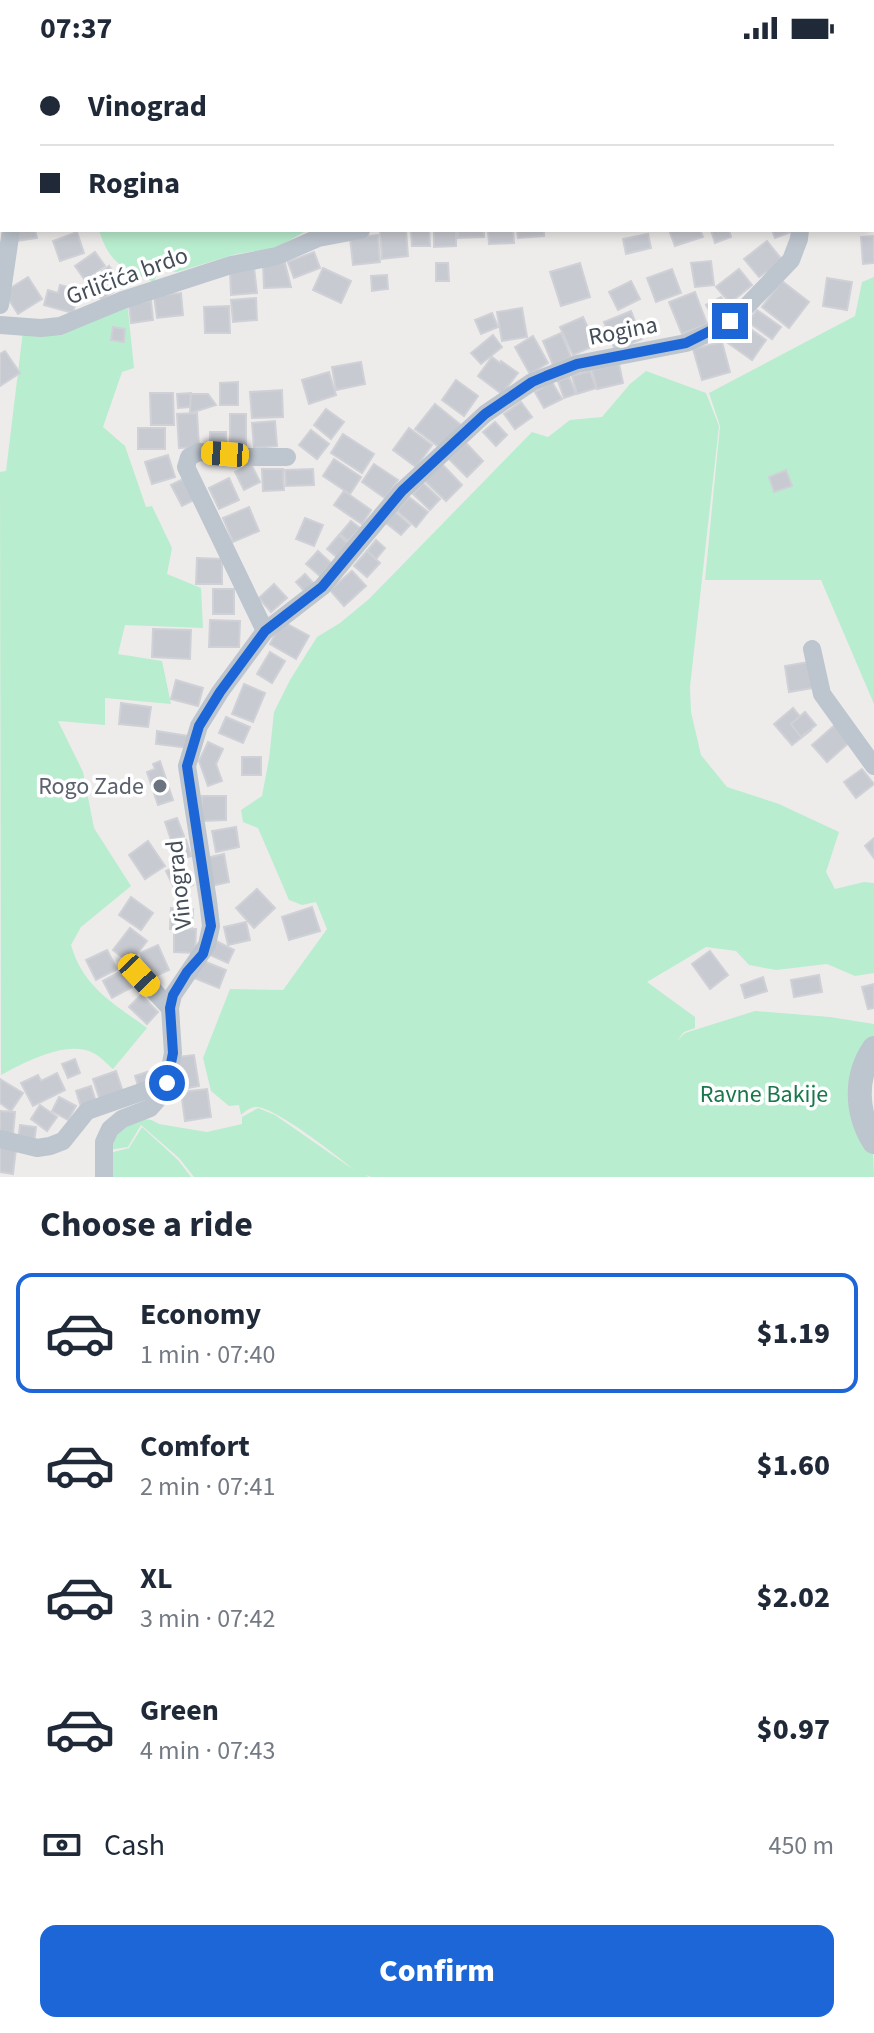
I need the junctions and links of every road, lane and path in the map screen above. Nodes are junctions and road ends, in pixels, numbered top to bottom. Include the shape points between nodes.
1 (11, 232) edge
2 (350, 232) edge
3 (799, 232) edge
4 (0, 305) edge
5 (0, 325) edge
6 (287, 457) dead end
7 (265, 631) junction
8 (812, 649) dead end
9 (193, 747) joint
10 (874, 766) edge
11 (139, 975) dead end
12 (170, 1008) junction
13 (874, 1048) edge
14 (167, 1083) junction
15 (0, 1139) edge
16 (874, 1142) edge
17 (104, 1177) edge

1 - 4 street
2 - 5 street, Grličića brdo via 123,300 60,326
3 - 7 street, Rogina via 791,260 720,328 686,343 577,364 532,382 485,414 402,491 322,587
6 - 7 street via 199,452 189,457 186,467
7 - 9 street, Rogina via 213,703
8 - 10 street via 822,694
9 - 12 street, Vinograd via 187,766 211,926 203,954 178,985
11 - 12 street
12 - 14 street via 173,1053
13 - 16 street via 861,1073 860,1106
14 - 15 street via 87,1111 63,1141 50,1146
14 - 17 street via 150,1108 110,1129 104,1142

